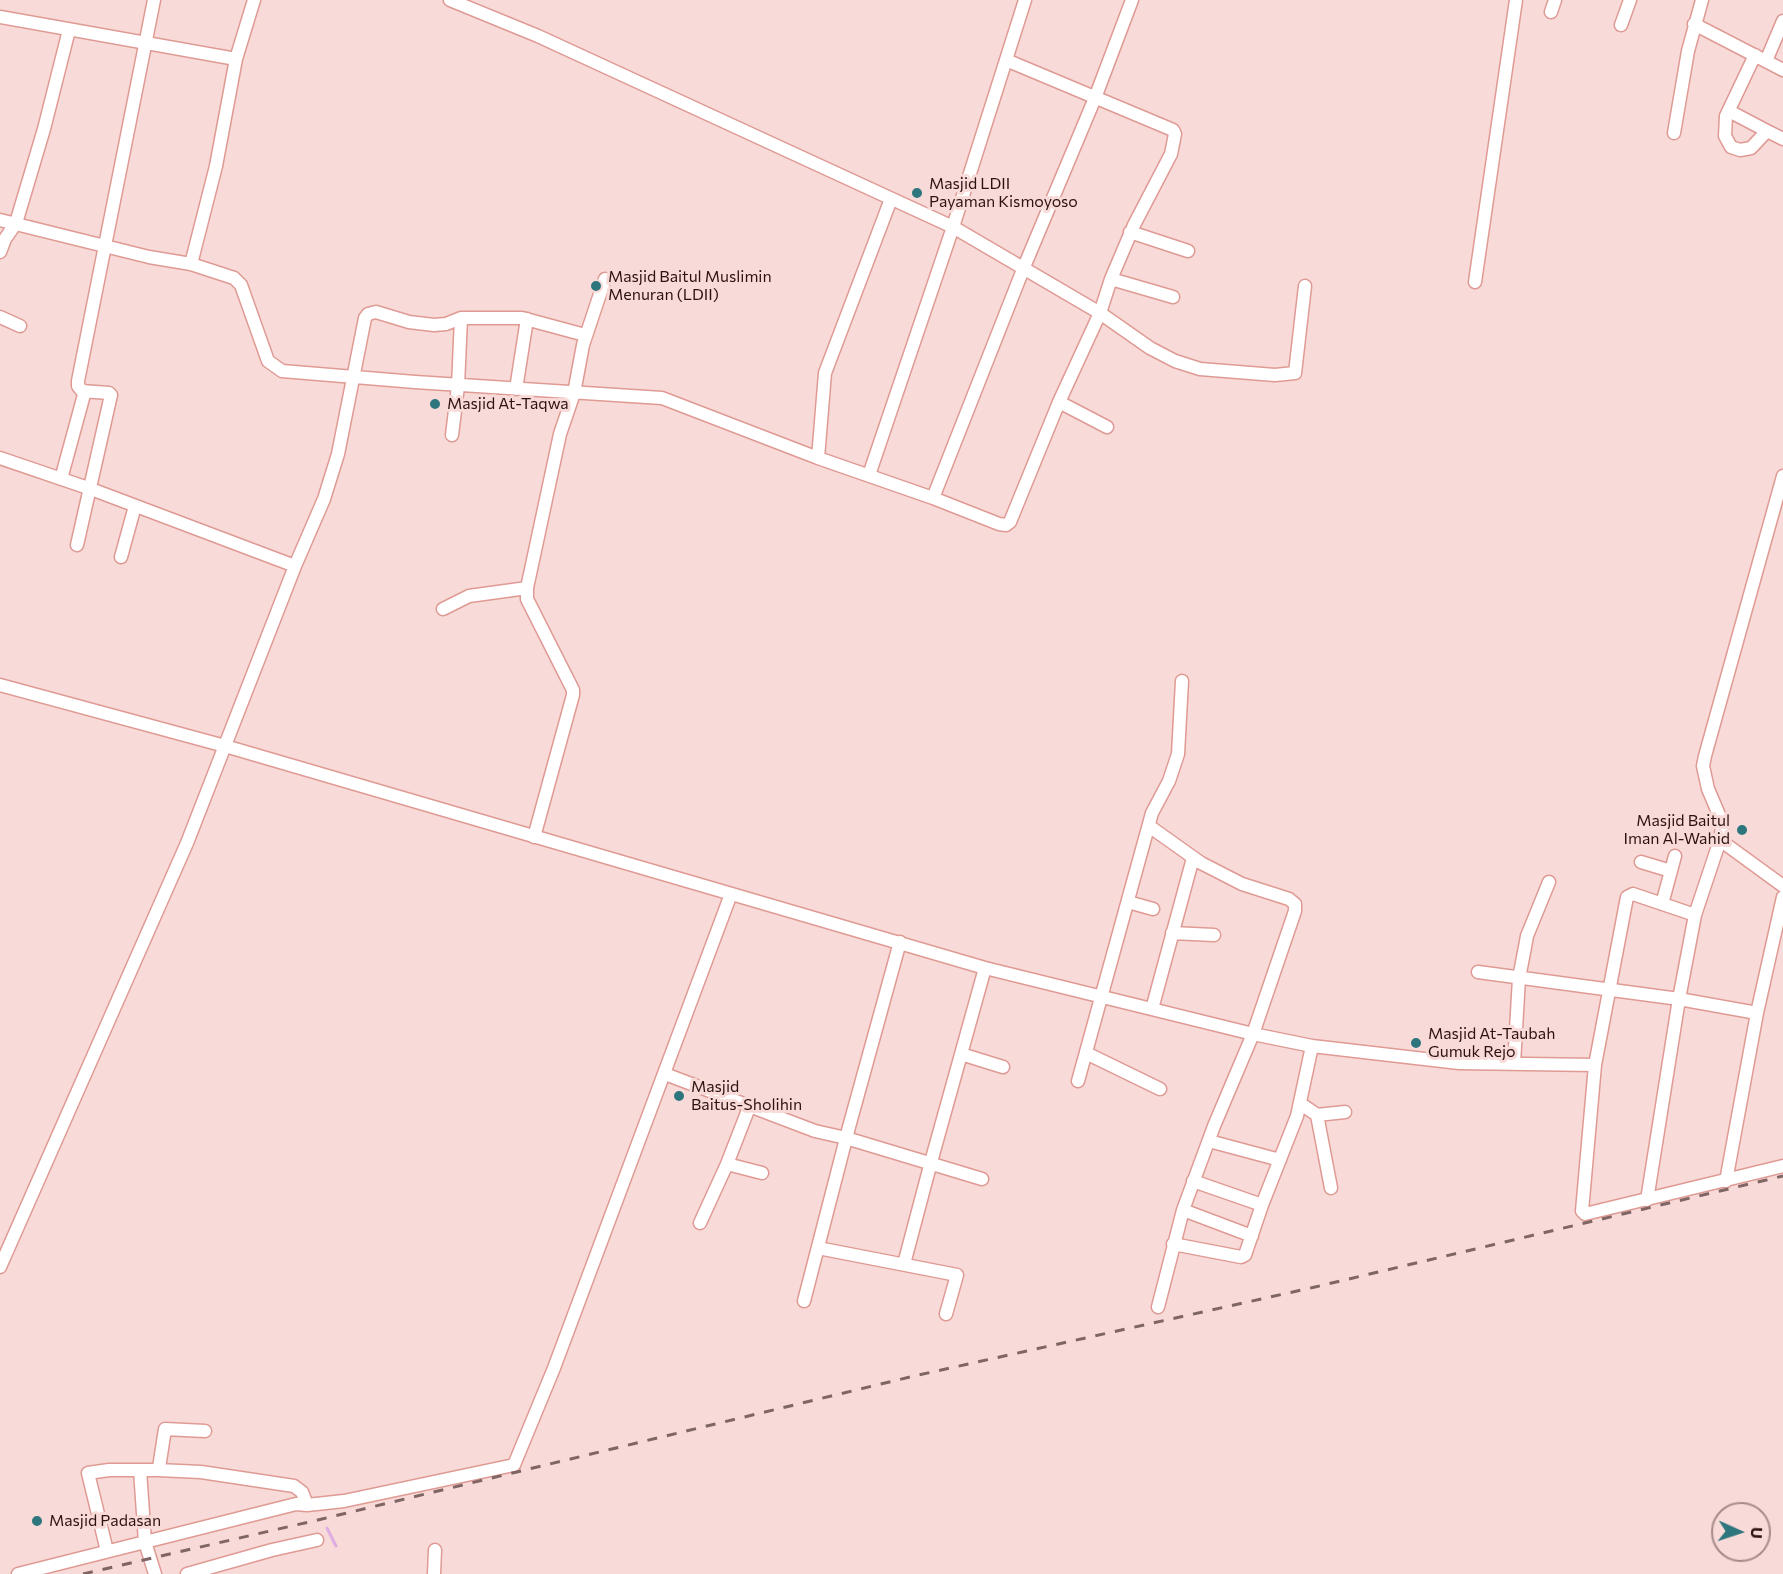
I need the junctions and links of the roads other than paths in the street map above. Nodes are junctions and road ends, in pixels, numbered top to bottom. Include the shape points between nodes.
1 (154, 0) edge
2 (254, 0) edge
3 (450, 0) edge
4 (1025, 0) edge
5 (1132, 0) edge
6 (1516, 0) edge
7 (1555, 0) edge
8 (1630, 0) edge
9 (1702, 0) edge
10 (1551, 12) dead end
11 (0, 17) edge
12 (1783, 21) edge
13 (1694, 24) junction
14 (1621, 25) dead end
15 (69, 30) junction
16 (144, 43) junction
17 (1761, 58) junction
18 (236, 59) junction
19 (1006, 60) junction
20 (1783, 70) edge
21 (1095, 98) junction
22 (1729, 111) junction
23 (1767, 131) junction
24 (1674, 133) dead end
25 (1783, 139) edge
26 (891, 199) junction
27 (0, 220) edge
28 (16, 223) junction
29 (953, 227) junction
30 (1130, 232) junction
31 (106, 247) junction
32 (1188, 250) dead end
33 (0, 252) edge
34 (192, 264) junction
35 (1024, 267) junction
36 (605, 279) dead end
37 (1111, 279) junction
38 (1475, 282) dead end
39 (1305, 286) dead end
40 (1173, 297) dead end
41 (1100, 313) junction
42 (0, 317) edge
43 (461, 318) junction
44 (527, 319) junction
45 (20, 326) dead end
46 (585, 335) junction
47 (354, 376) junction
48 (458, 386) junction
49 (516, 389) junction
50 (85, 391) junction
51 (574, 393) junction
52 (1059, 402) junction
53 (1107, 427) dead end
54 (452, 435) dead end
55 (0, 458) edge
56 (818, 458) junction
57 (869, 475) junction
58 (1783, 476) edge
59 (61, 479) junction
60 (91, 489) junction
61 (933, 498) junction
62 (135, 506) junction
63 (77, 544) dead end
64 (121, 557) dead end
65 (295, 566) junction
66 (527, 588) junction
67 (443, 609) dead end
68 (1182, 681) dead end
69 (0, 685) edge
70 (225, 746) junction
71 (1149, 826) junction
72 (534, 837) junction
73 (1720, 840) junction
74 (1675, 856) dead end
75 (1193, 858) junction
76 (1641, 862) dead end
77 (1671, 871) junction
78 (1549, 882) dead end
79 (1783, 886) edge
80 (731, 894) junction
81 (1128, 902) junction
82 (1782, 902) edge
83 (1662, 904) junction
84 (1153, 909) dead end
85 (1694, 921) junction
86 (1173, 933) junction
87 (1214, 935) dead end
88 (900, 942) junction
89 (1770, 957) junction
90 (1783, 962) edge
91 (985, 968) junction
92 (1478, 972) dead end
93 (1519, 978) junction
94 (1609, 990) junction
95 (1102, 997) junction
96 (1679, 999) junction
97 (1152, 1009) junction
98 (1757, 1013) junction
99 (1253, 1034) junction
100 (1312, 1046) junction
101 (1086, 1053) junction
102 (961, 1054) junction
103 (1514, 1064) junction
104 (1595, 1065) junction
105 (1003, 1067) dead end
106 (665, 1074) junction
107 (1078, 1081) dead end
108 (1160, 1089) dead end
109 (1301, 1104) junction
110 (750, 1105) junction
111 (1345, 1112) dead end
112 (1317, 1115) junction
113 (846, 1138) junction
114 (1209, 1141) junction
115 (1280, 1160) junction
116 (931, 1162) junction
117 (727, 1164) junction
118 (1783, 1166) edge
119 (762, 1173) dead end
120 (982, 1179) dead end
121 (1193, 1181) junction
122 (1725, 1181) junction
123 (1331, 1188) dead end
124 (1647, 1200) junction
125 (1262, 1205) junction
126 (1183, 1209) junction
127 (700, 1223) dead end
128 (1252, 1236) junction
129 (1173, 1245) junction
130 (818, 1248) junction
131 (904, 1264) junction
132 (0, 1267) edge
133 (804, 1301) dead end
134 (1158, 1307) dead end
135 (946, 1314) dead end
136 (205, 1431) dead end
137 (140, 1470) junction
138 (158, 1470) junction
139 (307, 1505) junction
140 (317, 1540) dead end
141 (145, 1542) junction
142 (435, 1550) dead end
143 (107, 1551) junction
144 (18, 1574) edge
145 (155, 1574) edge
146 (187, 1574) edge
147 (435, 1574) edge

1 - 16 street
2 - 18 street
3 - 26 street via 538,36
4 - 19 street
5 - 21 street
6 - 38 street
7 - 10 street
8 - 14 street
9 - 13 street
11 - 15 street
12 - 17 street
13 - 17 street
13 - 24 street
15 - 16 street
15 - 28 street
16 - 18 street
16 - 31 street
17 - 20 street
17 - 22 street
18 - 34 street
19 - 21 street
19 - 29 street
21 - 30 street via 1175,134 1172,154
21 - 35 street
22 - 23 street
22 - 23 street via 1724,126 1731,147 1748,150
23 - 25 street
26 - 29 street
26 - 56 street via 825,373
27 - 28 street
28 - 31 street
28 - 33 street
29 - 35 street
29 - 57 street
30 - 32 street
30 - 37 street
31 - 34 street
31 - 50 street via 78,381 79,388
34 - 47 street via 238,281 266,357 277,368
35 - 41 street
35 - 61 street
36 - 46 street
37 - 40 street
37 - 41 street
39 - 41 street via 1295,373 1290,375 1200,369 1175,361 1149,348
41 - 52 street
42 - 45 street
43 - 44 street
43 - 47 street via 434,325 376,312 368,314 362,325
43 - 48 street
44 - 46 street
44 - 49 street
46 - 51 street
47 - 48 street
47 - 65 street via 332,476
48 - 49 street
48 - 54 street
49 - 51 street
50 - 59 street
50 - 60 street via 111,395
51 - 56 street via 662,398
51 - 66 street via 555,454
52 - 53 street
52 - 61 street via 1010,522 999,524
55 - 59 street
56 - 57 street
57 - 61 street
58 - 73 street via 1705,756 1704,776 1720,817
59 - 60 street
60 - 62 street
60 - 63 street
62 - 64 street
62 - 65 street
65 - 70 street
66 - 67 street via 470,596
66 - 72 street via 527,599 573,690
68 - 71 street via 1178,754
69 - 70 street
70 - 72 street
70 - 132 street via 187,843
71 - 75 street
71 - 81 street
72 - 80 street
73 - 79 street
73 - 85 street
74 - 77 street
75 - 86 street
75 - 99 street via 1242,884 1294,904 1295,911
76 - 77 street
77 - 83 street
78 - 93 street via 1526,941
80 - 88 street
80 - 106 street
81 - 84 street
81 - 95 street
82 - 89 street
83 - 85 street
83 - 94 street via 1627,897
85 - 96 street
86 - 87 street
86 - 97 street
88 - 91 street
88 - 113 street
89 - 90 street
89 - 98 street
91 - 95 street
91 - 102 street
92 - 93 street
93 - 94 street
93 - 103 street
94 - 96 street
94 - 104 street
95 - 97 street
95 - 101 street
96 - 98 street
96 - 124 street
97 - 99 street
98 - 122 street
99 - 100 street
99 - 114 street
100 - 103 street via 1459,1063
100 - 109 street
101 - 107 street
101 - 108 street
102 - 105 street
102 - 116 street
103 - 104 street
104 - 124 street via 1582,1211 1586,1215
106 - 110 street
106 - 139 street via 514,1465 344,1501
109 - 112 street
109 - 115 street
110 - 113 street via 815,1131
110 - 117 street
111 - 112 street
112 - 123 street
113 - 116 street
113 - 130 street
114 - 115 street
114 - 121 street
115 - 125 street
116 - 120 street
116 - 131 street
117 - 119 street
117 - 127 street
118 - 122 street
121 - 125 street
121 - 126 street
122 - 124 street
125 - 128 street
126 - 128 street
126 - 129 street
128 - 129 street via 1243,1257
129 - 134 street
130 - 131 street
130 - 133 street
131 - 135 street via 957,1275
136 - 138 street via 165,1429
137 - 138 street
137 - 141 street
137 - 143 street via 88,1473
138 - 139 street via 201,1472 294,1486 302,1492
139 - 141 street via 263,1511
140 - 146 street
141 - 143 street
141 - 145 street
142 - 147 street
143 - 144 street

